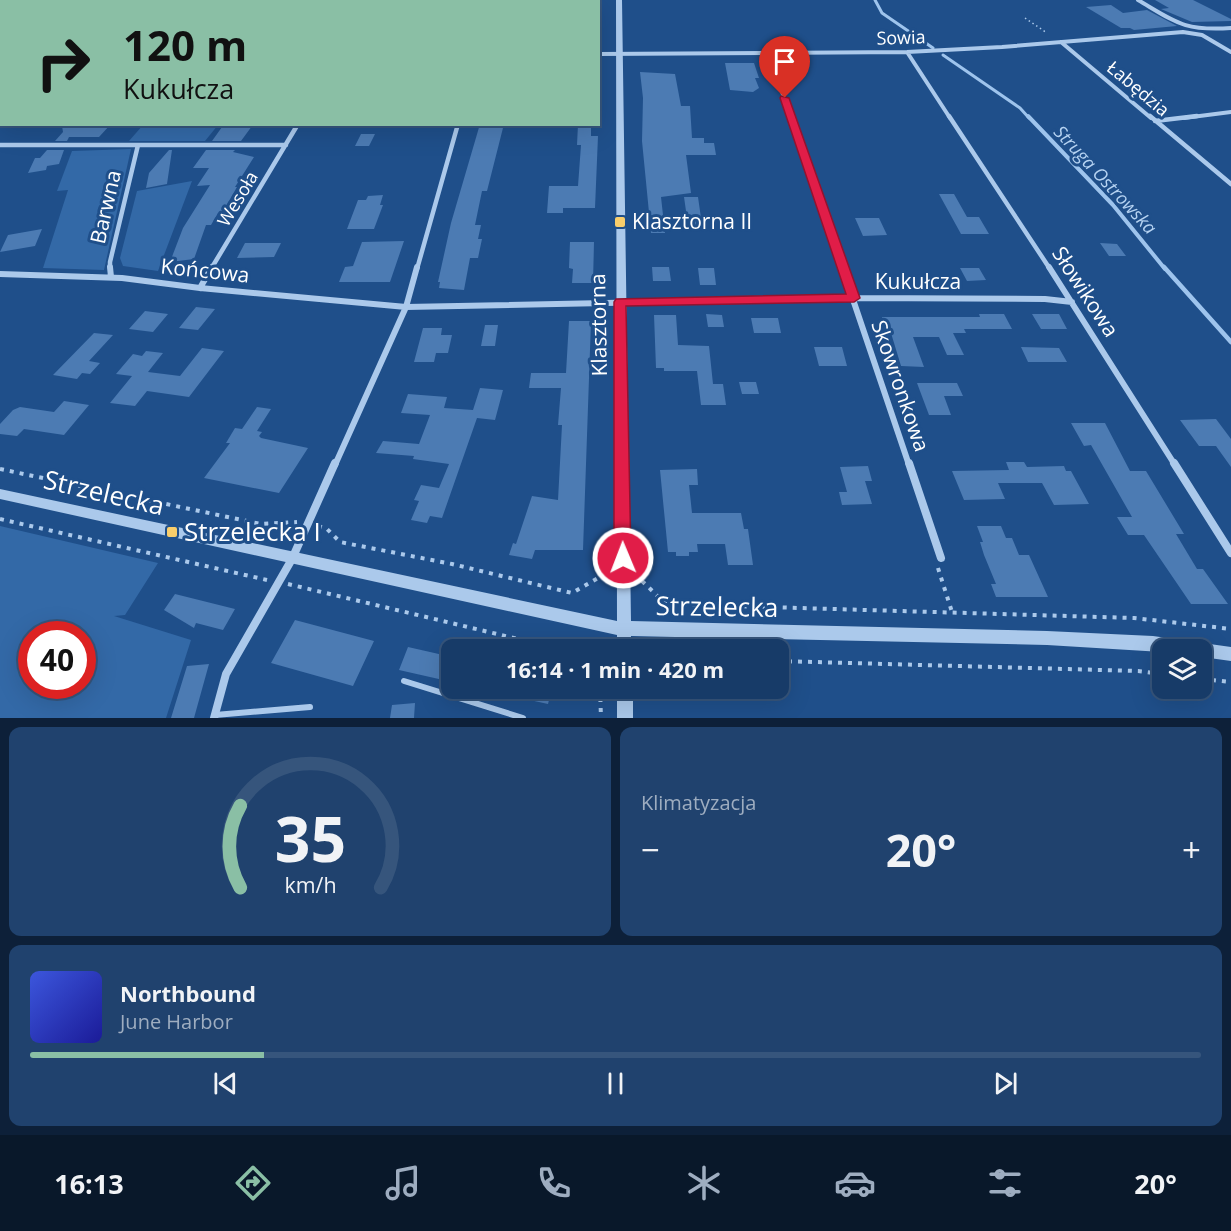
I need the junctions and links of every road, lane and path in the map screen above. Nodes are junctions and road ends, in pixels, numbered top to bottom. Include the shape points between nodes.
1 (619, 0) edge
2 (1138, 0) edge
3 (1025, 18) dead end
4 (1185, 27) junction
5 (1231, 28) edge
6 (1183, 32) junction
7 (1202, 33) junction
8 (1061, 42) junction
9 (907, 52) junction
10 (1231, 52) edge
11 (769, 53) junction
12 (600, 54) edge
13 (618, 54) junction
14 (1231, 112) edge
15 (1155, 121) junction
16 (297, 126) edge
17 (457, 126) edge
18 (0, 145) edge
19 (138, 145) junction
20 (286, 145) junction
21 (1231, 184) edge
22 (0, 274) edge
23 (111, 277) junction
24 (200, 288) junction
25 (854, 298) junction
26 (620, 302) junction
27 (1072, 302) junction
28 (406, 307) junction
29 (0, 494) edge
30 (1231, 553) edge
31 (941, 558) joint
32 (292, 559) junction
33 (642, 581) dead end
34 (952, 612) junction
35 (624, 628) junction
36 (1231, 629) edge
37 (624, 639) edge
38 (1231, 654) edge
39 (789, 661) edge
40 (1152, 673) edge
41 (1212, 680) edge
42 (404, 681) dead end
43 (1231, 682) edge
44 (600, 699) edge
45 (625, 699) edge
46 (310, 707) dead end
47 (215, 716) edge
48 (523, 718) edge
49 (601, 718) edge
50 (625, 718) edge

1 - 13 street, Klasztorna
2 - 4 street
3 - 8 path
4 - 6 street
4 - 7 street
5 - 7 street
6 - 7 street, Sowia
6 - 8 street, Sowia
7 - 10 street
8 - 9 street, Sowia
8 - 15 street, Łabędzia
9 - 11 street, Sowia
9 - 27 street, Słowikowa
11 - 13 street, Sowia
11 - 25 street, Skowronkowa
12 - 13 street, Sowia
13 - 26 street, Klasztorna
14 - 15 street
15 - 21 street, Łabędzia
16 - 20 street, Wesoła
17 - 28 street
18 - 19 street
19 - 20 street
19 - 23 street, Barwna via 110,262
20 - 24 street, Wesoła
22 - 23 street, Końcowa
23 - 24 street, Końcowa
24 - 28 street, Końcowa
25 - 26 street, Kukułcza
25 - 27 street, Kukułcza
25 - 31 street, Skowronkowa
26 - 28 street, Końcowa
26 - 35 street, Klasztorna
27 - 30 street, Słowikowa
28 - 32 street
29 - 32 street, Strzelecka
31 - 34 path via 935,558
32 - 35 street, Strzelecka
32 - 47 street via 226,674
33 - 34 path via 666,604
34 - 36 path via 1134,618
35 - 37 street, Klasztorna
35 - 38 street, Strzelecka via 1153,643
39 - 40 path
41 - 43 path
42 - 48 lane
44 - 49 path
45 - 50 street
46 - 47 lane

